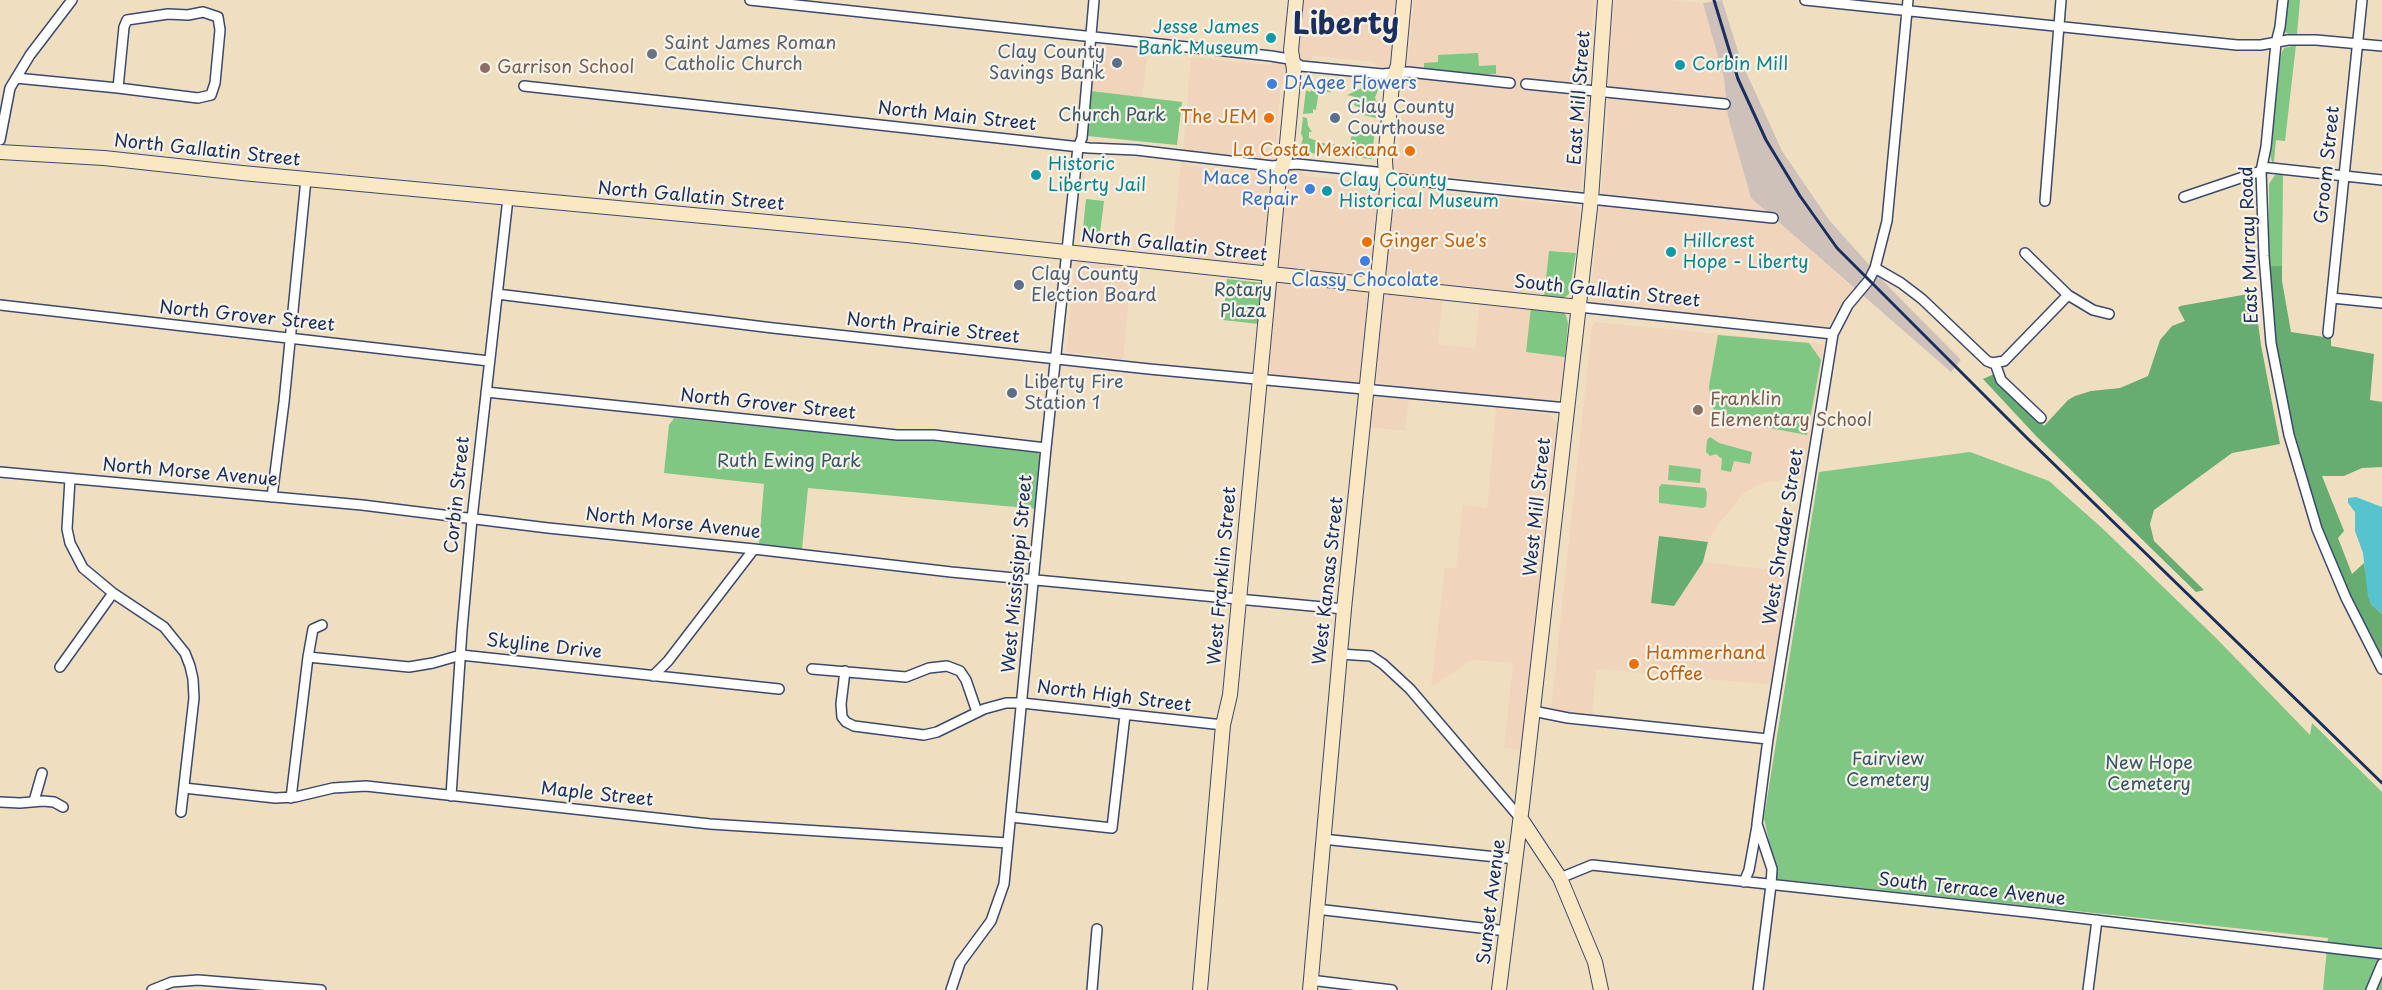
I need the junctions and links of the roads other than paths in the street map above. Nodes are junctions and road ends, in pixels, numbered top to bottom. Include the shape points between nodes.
1 (72, 0) edge
2 (750, 0) edge
3 (1094, 0) edge
4 (1296, 0) edge
5 (1404, 0) edge
6 (1605, 0) edge
7 (1805, 0) edge
8 (2061, 0) edge
9 (2283, 0) edge
10 (2362, 0) edge
11 (1834, 1) edge
12 (810, 3) edge
13 (1908, 5) edge
14 (2059, 25) junction
15 (1090, 35) junction
16 (2276, 43) junction
17 (2357, 43) junction
18 (2382, 46) edge
19 (1292, 61) junction
20 (1395, 72) junction
21 (16, 78) junction
22 (1510, 83) dead end
23 (1526, 84) dead end
24 (524, 86) dead end
25 (118, 88) junction
26 (1598, 91) junction
27 (1725, 104) dead end
28 (0, 140) edge
29 (1078, 147) junction
30 (0, 152) edge
31 (1282, 166) junction
32 (2261, 169) junction
33 (2344, 175) junction
34 (1385, 176) junction
35 (306, 179) junction
36 (2382, 180) edge
37 (2184, 197) dead end
38 (508, 198) junction
39 (1591, 199) junction
40 (2045, 201) dead end
41 (1773, 218) dead end
42 (1067, 252) junction
43 (2025, 253) dead end
44 (1875, 268) junction
45 (1270, 274) junction
46 (1377, 285) junction
47 (497, 294) junction
48 (2068, 295) junction
49 (2332, 298) junction
50 (2382, 303) edge
51 (0, 305) edge
52 (1579, 307) junction
53 (2109, 314) dead end
54 (2328, 333) dead end
55 (1833, 334) junction
56 (289, 338) junction
57 (1056, 358) junction
58 (489, 361) junction
59 (1995, 363) junction
60 (1260, 379) junction
61 (1366, 388) junction
62 (486, 392) junction
63 (1567, 408) junction
64 (2042, 418) dead end
65 (1046, 448) junction
66 (0, 472) edge
67 (70, 479) junction
68 (272, 497) junction
69 (472, 519) junction
70 (754, 549) junction
71 (1034, 580) junction
72 (113, 593) junction
73 (1239, 599) junction
74 (1344, 609) junction
75 (322, 625) dead end
76 (1339, 654) junction
77 (461, 655) junction
78 (308, 657) junction
79 (60, 667) dead end
80 (812, 669) dead end
81 (2382, 669) edge
82 (845, 671) junction
83 (653, 676) junction
84 (778, 690) dead end
85 (1022, 703) junction
86 (977, 711) junction
87 (1533, 711) junction
88 (1125, 715) junction
89 (1223, 725) junction
90 (1768, 739) junction
91 (42, 773) dead end
92 (184, 788) junction
93 (451, 796) junction
94 (291, 798) junction
95 (34, 801) junction
96 (0, 802) edge
97 (63, 807) dead end
98 (181, 812) dead end
99 (1011, 817) junction
100 (1521, 819) junction
101 (1757, 824) junction
102 (1322, 839) junction
103 (1008, 843) junction
104 (1516, 858) junction
105 (1560, 878) junction
106 (1744, 882) junction
107 (1771, 885) junction
108 (1316, 909) junction
109 (2097, 920) junction
110 (1097, 929) dead end
111 (1507, 931) junction
112 (2382, 954) edge
113 (2382, 964) edge
114 (1310, 985) edge
115 (152, 990) edge
116 (321, 990) edge
117 (951, 990) edge
118 (1092, 990) edge
119 (1200, 990) edge
120 (1392, 990) edge
121 (1499, 990) edge
122 (1600, 990) edge
123 (1758, 990) edge
124 (2088, 990) edge
125 (2371, 990) edge

1 - 21 street
2 - 12 street
3 - 15 street, West Mississippi Street
4 - 19 street, West Franklin Street
5 - 20 street, West Kansas Street
6 - 26 street, East Mill Street
7 - 11 street
8 - 14 street
9 - 16 street, East Murray Road
10 - 17 street, Groom Street
11 - 13 street
12 - 15 street
13 - 14 street
13 - 44 street, West Shrader Street via 1887,221
14 - 16 street via 2237,45
14 - 40 street
15 - 19 street
15 - 29 street, West Mississippi Street via 1082,138
16 - 17 street
16 - 32 street, East Murray Road
17 - 18 street
17 - 33 street, Groom Street
19 - 20 street via 1301,66
19 - 31 street, West Franklin Street via 1287,148
20 - 22 street
20 - 34 street, West Kansas Street
21 - 25 street
21 - 28 street via 7,95
23 - 26 street
24 - 29 street, North Main Street
25 - 25 street via 198,98 211,95 220,30 218,16 203,12 127,20
26 - 27 street
26 - 39 street, East Mill Street
29 - 31 street, North Main Street
29 - 42 street, West Mississippi Street
30 - 35 street, North Gallatin Street via 104,158
31 - 34 street, North Main Street via 1376,172
31 - 45 street, West Franklin Street
32 - 33 street
32 - 37 street
32 - 81 street, East Murray Road via 2268,314 2278,381 2299,471 2317,529
33 - 36 street
33 - 49 street, Groom Street
34 - 39 street, North Main Street
34 - 46 street, West Kansas Street
35 - 38 street, North Gallatin Street
35 - 56 street
38 - 42 street, North Gallatin Street
38 - 47 street, Corbin Street
39 - 41 street, North Main Street
39 - 52 street, West Mill Street
42 - 45 street, North Gallatin Street
42 - 57 street, West Mississippi Street
43 - 48 street
44 - 55 street, West Shrader Street
44 - 59 street via 1922,298 1987,361
45 - 46 street, North Gallatin Street
45 - 60 street, West Franklin Street
46 - 52 street, South Gallatin Street
46 - 61 street, West Kansas Street
47 - 57 street, North Prairie Street
47 - 58 street, Corbin Street
48 - 53 street via 2093,310
48 - 59 street via 2004,361
49 - 50 street
49 - 54 street, Groom Street
51 - 56 street, North Grover Street
52 - 55 street, South Gallatin Street
52 - 63 street, West Mill Street
55 - 90 street, West Shrader Street
56 - 58 street, North Grover Street
56 - 68 street
57 - 60 street, North Prairie Street
57 - 65 street, West Mississippi Street
58 - 62 street, Corbin Street
59 - 64 street via 2001,380
60 - 61 street, North Prairie Street
60 - 73 street, West Franklin Street
61 - 63 street, North Prairie Street
61 - 74 street, West Kansas Street
62 - 65 street, North Grover Street
62 - 69 street, Corbin Street
63 - 87 street, West Mill Street
65 - 71 street, West Mississippi Street
66 - 67 street, North Morse Avenue
67 - 68 street, North Morse Avenue
67 - 72 street via 70,543 83,568
68 - 69 street, North Morse Avenue
69 - 70 street, North Morse Avenue
69 - 77 street, Corbin Street
70 - 71 street, North Morse Avenue
70 - 83 street
71 - 73 street, North Morse Avenue
71 - 85 street, West Mississippi Street
72 - 79 street
72 - 92 street via 164,627 185,653 190,666 194,698
73 - 74 street, North Morse Avenue
73 - 89 street, West Franklin Street via 1230,695
74 - 76 street, West Kansas Street
75 - 78 street via 313,629
76 - 100 street via 1371,656 1383,664 1418,698
76 - 102 street, West Kansas Street
77 - 78 street, Skyline Drive via 410,667
77 - 83 street, Skyline Drive
77 - 93 street, Corbin Street
78 - 94 street
80 - 82 street
82 - 86 street via 906,677 947,666 960,671
82 - 86 street, North High Street via 842,717 854,726 924,735
83 - 84 street, Skyline Drive
85 - 86 street, North High Street
85 - 88 street, North High Street
85 - 99 street, West Mississippi Street
87 - 90 street
87 - 100 street, West Mill Street
88 - 89 street, North High Street
88 - 99 street via 1112,828
89 - 119 street, West Franklin Street
90 - 101 street, West Shrader Street
91 - 95 street
92 - 94 street, Maple Street
92 - 98 street
93 - 94 street, Maple Street via 358,786
93 - 103 street, Maple Street via 710,824
95 - 96 street
95 - 97 street via 54,802
99 - 103 street, West Mississippi Street
100 - 104 street, Sunset Avenue
100 - 105 street
101 - 106 street, West Shrader Street
101 - 107 street, West Shrader Street via 1772,869
102 - 104 street
102 - 108 street, West Kansas Street
103 - 117 street, West Mississippi Street via 1004,884 991,921 960,963
104 - 111 street, Sunset Avenue
105 - 106 street, South Terrace Avenue via 1593,865
105 - 122 street via 1595,962
106 - 107 street, South Terrace Avenue
107 - 109 street, South Terrace Avenue
107 - 123 street, West Shrader Street
108 - 111 street
108 - 114 street, West Kansas Street
109 - 112 street, South Terrace Avenue
109 - 124 street
110 - 118 street
111 - 121 street, Sunset Avenue
113 - 125 street
114 - 120 street
115 - 116 street via 172,982 198,980

